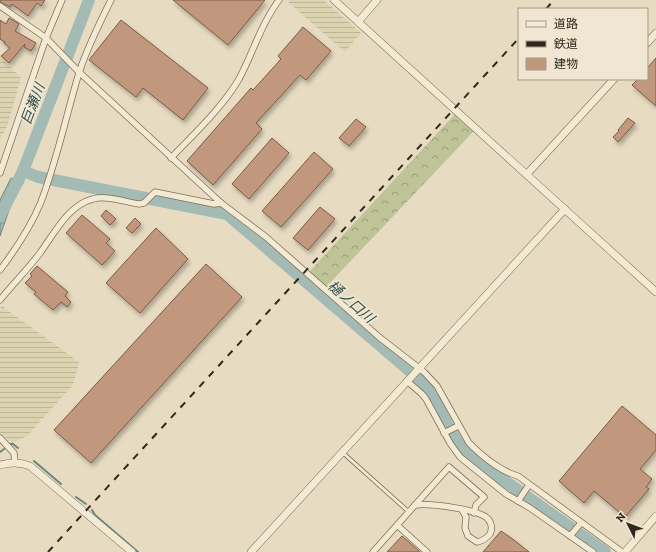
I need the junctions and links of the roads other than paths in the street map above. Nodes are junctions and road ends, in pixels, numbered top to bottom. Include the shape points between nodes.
1 (62, 0) edge
2 (111, 0) edge
3 (279, 0) edge
4 (334, 0) edge
5 (377, 0) edge
6 (0, 6) edge
7 (358, 22) junction
8 (656, 33) edge
9 (47, 40) junction
10 (648, 42) edge
11 (78, 72) junction
12 (613, 80) edge
13 (172, 158) junction
14 (2, 161) edge
15 (0, 173) edge
16 (527, 174) junction
17 (221, 203) junction
18 (565, 209) junction
19 (0, 270) edge
20 (656, 292) edge
21 (0, 300) edge
22 (418, 369) junction
23 (408, 380) junction
24 (457, 426) junction
25 (445, 433) junction
26 (0, 438) edge
27 (342, 452) junction
28 (16, 462) junction
29 (0, 465) edge
30 (528, 486) junction
31 (519, 500) junction
32 (415, 505) junction
33 (462, 510) junction
34 (409, 512) junction
35 (474, 513) junction
36 (656, 516) edge
37 (580, 523) junction
38 (397, 525) junction
39 (571, 535) junction
40 (132, 552) edge
41 (251, 552) edge
42 (373, 552) edge
43 (427, 552) edge
44 (593, 552) edge
45 (622, 552) edge
46 (626, 552) edge

1 - 9 street
2 - 11 street
3 - 13 street via 264,23 238,80 201,127
4 - 7 street
5 - 7 street
6 - 9 street
7 - 16 street
8 - 10 street
9 - 11 street
9 - 14 street
11 - 13 street
11 - 19 street via 40,203 24,235
12 - 16 street
13 - 17 street
14 - 15 street
16 - 18 street
17 - 21 street via 214,204 155,192 144,203 139,204 99,197 85,201 70,213
17 - 22 street via 266,236
18 - 20 street
18 - 22 street
22 - 23 street
22 - 24 street via 437,386
23 - 25 street via 426,399
23 - 27 street
24 - 25 street
24 - 30 street via 474,449 510,474 518,476
25 - 31 street via 460,457 506,494
26 - 28 street via 14,453
27 - 34 lane
27 - 41 street
28 - 29 street
28 - 40 street via 36,470
30 - 31 street
30 - 37 street
31 - 39 street
32 - 33 street via 430,504
32 - 34 street
32 - 35 street via 450,467 484,497 476,505
33 - 35 street
33 - 35 street via 466,517 466,534 478,542 488,535 491,525 486,517
34 - 38 street
36 - 46 street
37 - 39 street
37 - 45 street
38 - 42 street
38 - 43 street
39 - 44 street

